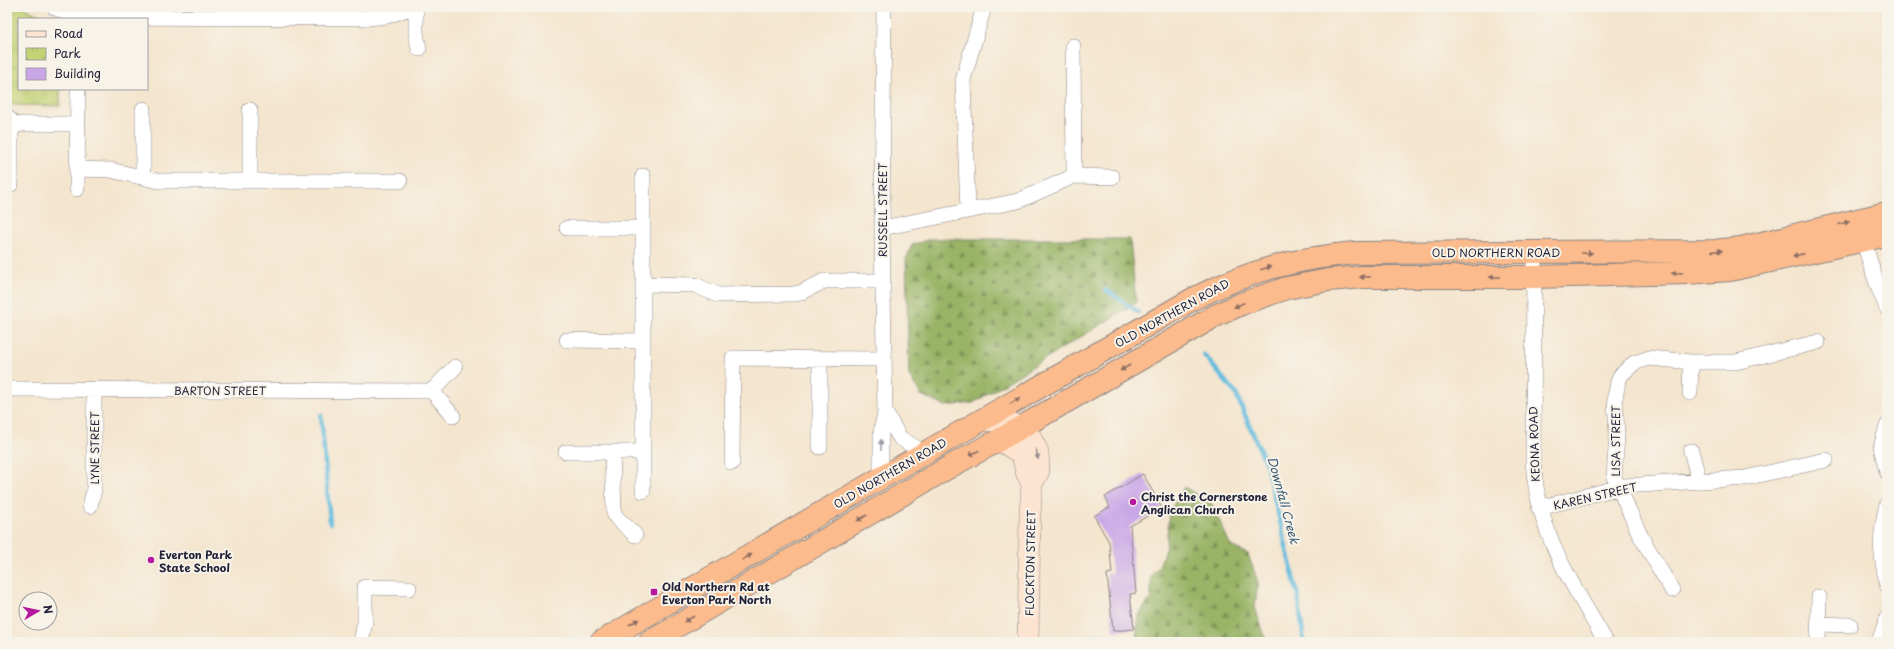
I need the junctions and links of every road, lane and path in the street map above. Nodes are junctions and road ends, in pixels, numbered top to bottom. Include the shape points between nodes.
1 (54, 7) edge
2 (415, 7) edge
3 (884, 7) edge
4 (984, 7) edge
5 (248, 13) edge
6 (78, 18) edge
7 (1073, 46) dead end
8 (419, 49) dead end
9 (78, 90) edge
10 (143, 109) dead end
11 (250, 110) dead end
12 (11, 122) edge
13 (78, 124) junction
14 (78, 169) junction
15 (643, 176) dead end
16 (1074, 176) junction
17 (1112, 176) dead end
18 (143, 178) junction
19 (250, 181) junction
20 (400, 181) dead end
21 (11, 184) dead end
22 (77, 189) dead end
23 (968, 211) junction
24 (1887, 213) edge
25 (567, 228) dead end
26 (643, 228) junction
27 (882, 228) junction
28 (1887, 234) edge
29 (1863, 240) junction
30 (1534, 253) junction
31 (1534, 278) junction
32 (882, 281) junction
33 (643, 284) junction
34 (1887, 308) edge
35 (567, 340) dead end
36 (643, 341) junction
37 (1818, 342) dead end
38 (820, 359) junction
39 (883, 359) junction
40 (1691, 362) junction
41 (454, 367) dead end
42 (7, 389) edge
43 (94, 389) junction
44 (432, 390) junction
45 (1690, 393) dead end
46 (885, 412) junction
47 (453, 416) dead end
48 (981, 420) junction
49 (1887, 426) edge
50 (1021, 428) junction
51 (999, 440) junction
52 (820, 447) dead end
53 (1692, 451) dead end
54 (566, 452) dead end
55 (612, 452) junction
56 (643, 452) junction
57 (925, 453) junction
58 (1826, 460) dead end
59 (732, 463) dead end
60 (1887, 472) edge
61 (881, 478) junction
62 (1698, 480) junction
63 (1032, 484) junction
64 (1617, 488) junction
65 (643, 491) dead end
66 (1887, 504) edge
67 (90, 506) dead end
68 (1539, 508) junction
69 (635, 535) dead end
70 (1887, 585) edge
71 (409, 588) dead end
72 (1672, 590) dead end
73 (1819, 597) dead end
74 (1887, 618) edge
75 (1819, 624) junction
76 (1850, 624) dead end
77 (361, 642) edge
78 (601, 642) edge
79 (650, 642) edge
80 (1028, 642) edge
81 (1606, 642) edge
82 (1818, 642) edge
83 (1879, 642) edge

1 - 6 street
2 - 5 street via 388,16 368,18
2 - 8 street
3 - 27 street, RUSSELL STREET
4 - 23 street via 963,80
5 - 6 street
7 - 16 street
9 - 13 street
10 - 18 street
11 - 19 street
12 - 13 street
12 - 21 street
13 - 14 street
14 - 18 street via 110,170
14 - 22 street
15 - 26 street
16 - 17 street
16 - 23 street via 1018,201
18 - 19 street via 159,181
19 - 20 street
23 - 27 street
30 -> 24 highway, OLD NORTHERN ROAD via 1687,253 1729,250
25 - 26 street
26 - 33 street
27 - 32 street, RUSSELL STREET
28 - 29 highway
29 -> 31 highway via 1730,270
29 - 34 street
30 - 31 street, KEONA ROAD
48 -> 30 highway, OLD NORTHERN ROAD via 1193,299 1261,269 1306,258 1355,253
31 -> 50 highway via 1364,277 1328,280 1287,288 1215,316
31 - 68 street, KEONA ROAD via 1533,461
32 - 33 street via 824,280 793,294 718,295 695,285
32 - 39 street, RUSSELL STREET
33 - 36 street
35 - 36 street
36 - 56 street
37 - 40 street, LISA STREET via 1736,362
38 - 39 street
38 - 52 street
38 - 59 street via 733,358
39 - 46 street, RUSSELL STREET
40 - 45 street
40 - 64 street, LISA STREET via 1649,358 1634,363 1621,375 1615,398 1617,435 1613,472
41 - 44 street
42 - 43 street, BARTON STREET
43 - 44 street, BARTON STREET
43 - 67 street, LYNE STREET via 94,490
44 - 47 street
46 - 57 street, RUSSELL STREET via 900,438
61 -> 46 street, RUSSELL STREET via 881,433
48 - 50 street via 1009,422
48 - 57 highway, OLD NORTHERN ROAD
49 - 60 street via 1881,447
50 - 51 highway
50 -> 63 street, FLOCKTON STREET via 1030,436 1038,452 1039,471
51 - 63 street, FLOCKTON STREET via 1022,454
51 -> 79 highway
53 - 62 street
54 - 55 street
55 - 56 street
55 - 69 street via 615,516
56 - 65 street
57 - 61 highway, OLD NORTHERN ROAD
58 - 62 street, KAREN STREET via 1756,477
78 -> 61 highway, OLD NORTHERN ROAD
62 - 64 street, KAREN STREET
63 - 80 street, FLOCKTON STREET
64 - 68 street, KAREN STREET
64 - 72 street, LISA STREET via 1640,535
66 - 70 street via 1880,541
68 - 81 street, KEONA ROAD via 1554,552
71 - 77 street via 365,587 365,622
73 - 75 street
74 - 83 street
75 - 76 street
75 - 82 street

